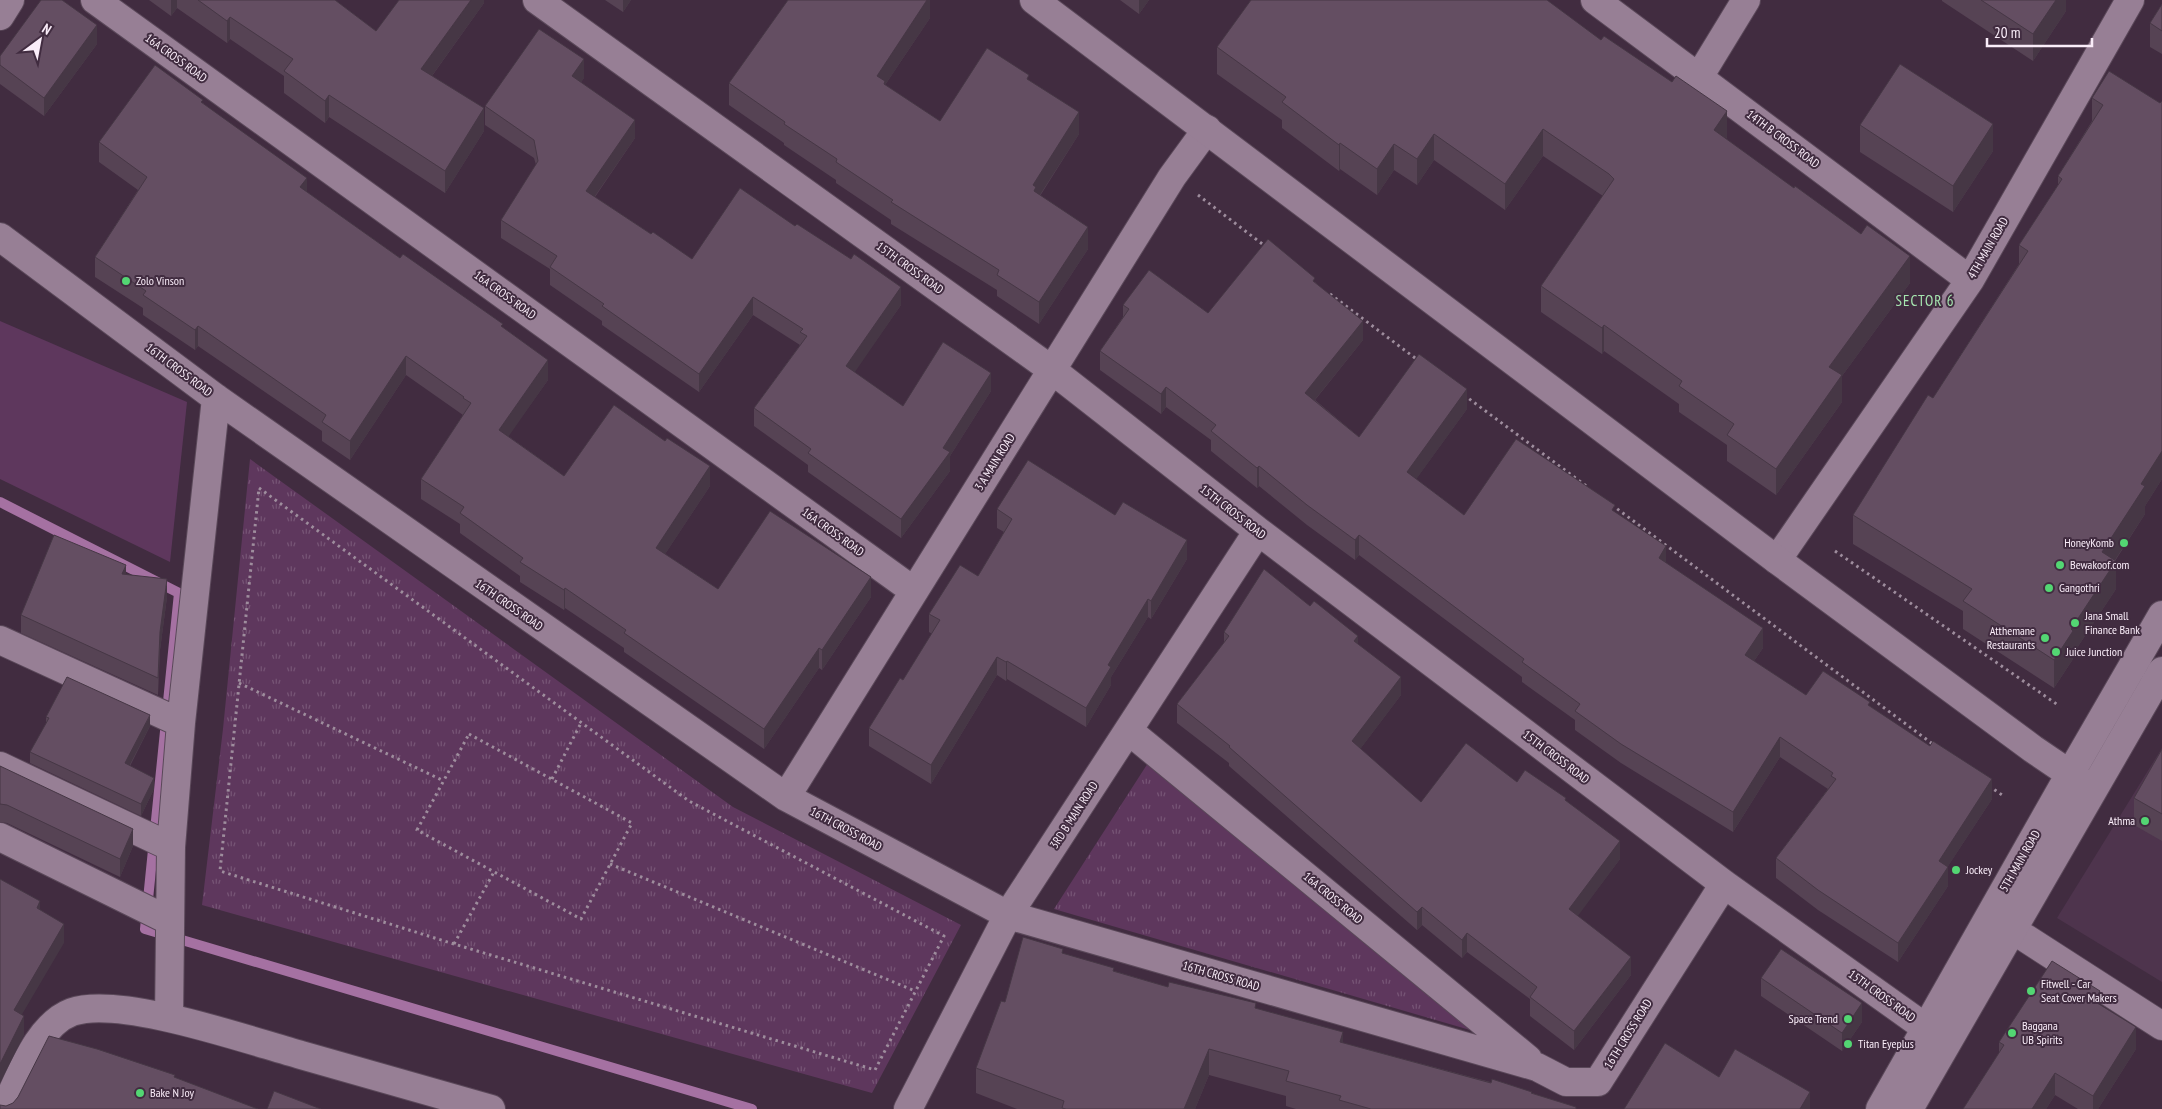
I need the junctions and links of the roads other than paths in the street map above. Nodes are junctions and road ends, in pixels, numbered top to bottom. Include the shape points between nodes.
1 (10, 0) edge
2 (95, 0) edge
3 (537, 0) edge
4 (1034, 0) edge
5 (1595, 0) edge
6 (1746, 0) edge
7 (2130, 0) edge
8 (0, 16) edge
9 (1699, 77) junction
10 (1207, 130) junction
11 (0, 237) edge
12 (1970, 280) junction
13 (1052, 370) junction
14 (216, 398) junction
15 (1258, 531) junction
16 (1777, 560) junction
17 (914, 591) junction
18 (2162, 615) edge
19 (0, 640) edge
20 (2162, 671) edge
21 (181, 723) junction
22 (1129, 731) junction
23 (0, 766) edge
24 (2070, 774) junction
25 (2092, 789) junction
26 (786, 798) junction
27 (0, 837) edge
28 (171, 848) junction
29 (1724, 884) junction
30 (1008, 915) junction
31 (170, 921) junction
32 (2014, 930) junction
33 (169, 1018) junction
34 (2162, 1026) edge
35 (1926, 1028) junction
36 (1537, 1067) junction
37 (4, 1109) edge
38 (491, 1109) edge
39 (908, 1109) edge
40 (1880, 1109) edge
41 (1909, 1109) edge

1 - 8 street
2 - 17 street, 16A CROSS ROAD
3 - 13 street, 15TH CROSS ROAD
4 - 10 street
5 - 9 street, 14TH B CROSS ROAD
6 - 9 street
7 - 12 street, 4TH MAIN ROAD
9 - 12 street, 14TH B CROSS ROAD
10 - 13 street, 3 A MAIN ROAD via 1172,177
10 - 16 street
11 - 14 street, 16TH CROSS ROAD
12 - 16 street, 4TH MAIN ROAD
13 - 15 street, 15TH CROSS ROAD
13 - 17 street, 3 A MAIN ROAD
14 - 21 street
14 - 26 street, 16TH CROSS ROAD
15 - 22 street, 3RD B MAIN ROAD
15 - 29 street, 15TH CROSS ROAD
16 - 24 street
17 - 26 street, 3 A MAIN ROAD
18 - 24 street, 5TH MAIN ROAD
19 - 21 street
20 - 25 street
21 - 28 street
22 - 30 street, 3RD B MAIN ROAD
22 - 36 street, 16A CROSS ROAD
23 - 28 street
24 - 25 street
24 - 35 street, 5TH MAIN ROAD
25 - 32 street
26 - 30 street, 16TH CROSS ROAD
27 - 31 street
28 - 31 street
29 - 35 street, 15TH CROSS ROAD
29 - 36 street, 16TH CROSS ROAD via 1598,1082 1566,1082
30 - 36 street, 16TH CROSS ROAD
30 - 39 street, 3RD B MAIN ROAD
31 - 33 street
32 - 34 street
32 - 41 street
33 - 37 street via 96,1007 72,1012 42,1035
33 - 38 street
35 - 40 street, 5TH MAIN ROAD

